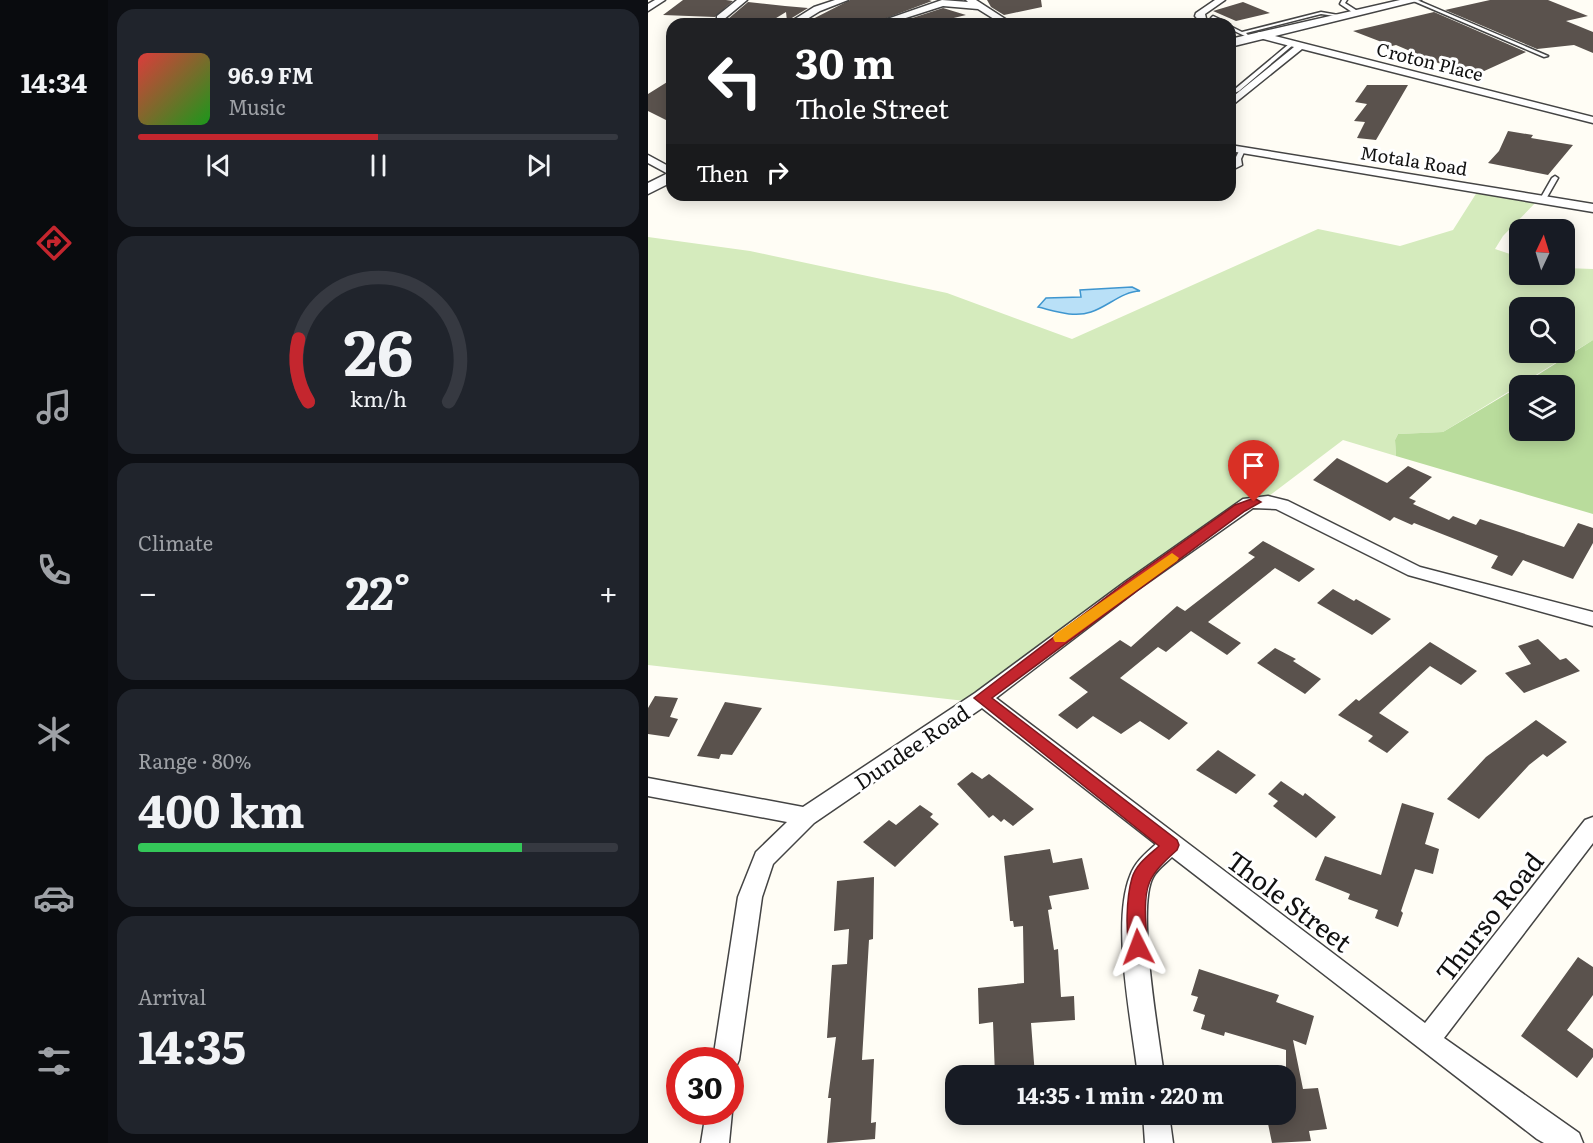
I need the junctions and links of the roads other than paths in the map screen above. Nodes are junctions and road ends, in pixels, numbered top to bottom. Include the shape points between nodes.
1 (661, 0) edge
2 (743, 0) edge
3 (844, 0) edge
4 (1221, 0) edge
5 (1345, 0) edge
6 (1414, 0) edge
7 (974, 3) edge
8 (648, 8) edge
9 (1358, 13) junction
10 (720, 18) dead end
11 (802, 18) edge
12 (896, 18) edge
13 (998, 18) edge
14 (1204, 18) edge
15 (1241, 37) edge
16 (1295, 46) junction
17 (1546, 56) dead end
18 (1236, 90) edge
19 (1236, 99) edge
20 (1593, 120) edge
21 (1236, 152) edge
22 (648, 158) edge
23 (1236, 166) edge
24 (666, 170) edge
25 (666, 178) edge
26 (1555, 178) dead end
27 (648, 189) edge
28 (1543, 199) junction
29 (1593, 208) edge
30 (1593, 619) edge
31 (981, 698) junction
32 (648, 787) edge
33 (806, 817) junction
34 (1593, 826) edge
35 (1171, 845) junction
36 (1427, 1040) junction
37 (728, 1047) edge
38 (1150, 1065) edge
39 (718, 1125) edge
40 (1157, 1125) edge
41 (716, 1143) edge
42 (1159, 1143) edge
43 (1569, 1143) edge

1 - 8 street
2 - 10 street
3 - 11 street
4 - 14 street via 1201,13
5 - 9 lane via 1342,3
6 - 9 street
6 - 17 lane
7 - 12 street via 942,3
7 - 13 street
9 - 15 street
15 - 16 street, Croton Place
16 - 18 lane
16 - 19 street
16 - 20 street, Croton Place
21 - 23 lane
21 - 28 street, Motala Road
22 - 24 street
25 - 27 street
26 - 28 lane
28 - 29 street, Motala Road
30 - 31 street, Dundee Road via 1414,571 1292,509 1275,502 1249,503
31 - 33 street, Dundee Road
31 - 35 street, Thole Street
32 - 33 street
33 - 37 street, Dundee Road via 772,848 757,872 739,958
34 - 36 street, Thurso Road
35 - 36 street, Thole Street
35 - 38 street via 1147,866 1140,878 1136,918
36 - 43 street, Thole Street
39 - 41 street
40 - 42 street

